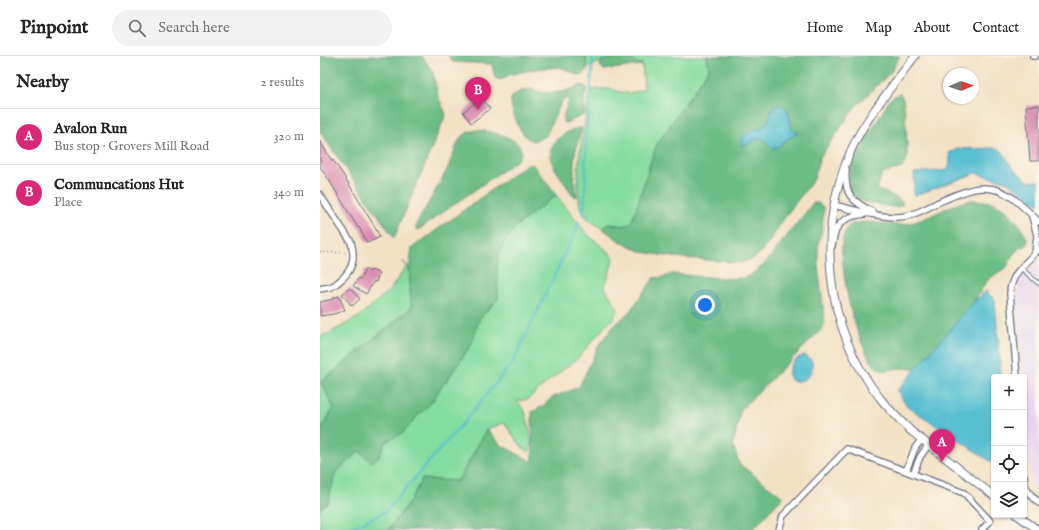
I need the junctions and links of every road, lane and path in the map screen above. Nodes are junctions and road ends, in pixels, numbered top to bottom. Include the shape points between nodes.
1 (914, 56) edge
2 (847, 160) junction
3 (320, 195) edge
4 (834, 205) junction
5 (880, 215) junction
6 (1032, 216) junction
7 (1039, 218) edge
8 (1039, 222) edge
9 (1037, 251) edge
10 (320, 252) edge
11 (353, 253) junction
12 (830, 258) junction
13 (1021, 268) junction
14 (1039, 284) edge
15 (320, 289) edge
16 (1017, 374) edge
17 (922, 439) junction
18 (929, 444) junction
19 (906, 472) junction
20 (914, 474) junction
21 (1025, 482) edge
22 (991, 494) edge
23 (1039, 504) edge
24 (1020, 518) edge
25 (1021, 518) edge
26 (779, 530) edge
27 (982, 530) edge
28 (1032, 530) edge
29 (1038, 530) edge

1 - 2 street via 868,120
2 - 4 street
2 - 5 street via 845,181 850,195 860,205
3 - 11 street via 351,242
4 - 5 street
4 - 12 street
5 - 6 street via 910,215 964,191 989,188 1015,199
5 - 12 street via 857,215 844,221 836,231
6 - 7 street
6 - 8 street
6 - 9 street via 1036,227
9 - 13 street
10 - 11 path
11 - 15 street via 352,264 347,274 331,287
12 - 17 street via 835,306 861,371 899,420
13 - 14 lane
13 - 16 street via 1014,277 1010,291
17 - 18 street
17 - 19 street via 915,448
18 - 20 street via 920,457
18 - 22 street
19 - 20 street
19 - 26 street via 847,449 784,516
20 - 27 street via 964,493 990,521
21 - 23 street via 1027,491
24 - 28 street
25 - 29 street

